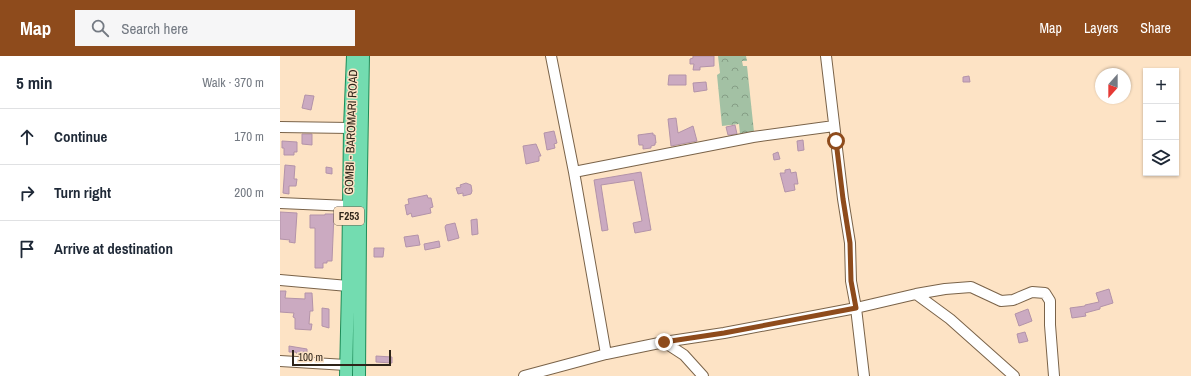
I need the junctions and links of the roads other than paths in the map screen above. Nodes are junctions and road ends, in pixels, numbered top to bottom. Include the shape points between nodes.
1 (354, 56) edge
2 (363, 56) edge
3 (551, 56) edge
4 (826, 56) edge
5 (834, 126) junction
6 (280, 128) edge
7 (350, 128) junction
8 (574, 172) junction
9 (280, 203) edge
10 (349, 206) junction
11 (280, 280) edge
12 (348, 286) junction
13 (916, 294) junction
14 (856, 308) junction
15 (664, 342) junction
16 (606, 354) junction
17 (280, 361) edge
18 (346, 370) edge
19 (530, 375) edge
20 (359, 376) edge
21 (703, 376) edge
22 (864, 376) edge
23 (1014, 376) edge
24 (1054, 376) edge

1 - 7 main road, GOMBI - BAROMARI ROAD / F253
2 - 20 main road, GOMBI - BAROMARI ROAD / F253
3 - 8 street
4 - 5 street
5 - 8 street via 753,137
5 - 14 street
6 - 7 street
7 - 10 main road, GOMBI - BAROMARI ROAD / F253
8 - 16 street
9 - 10 street
10 - 12 main road, GOMBI - BAROMARI ROAD / F253
11 - 12 street
12 - 18 main road, GOMBI - BAROMARI ROAD / F253
13 - 14 street
13 - 23 street via 950,319
13 - 24 street via 971,287 1001,301 1013,300 1032,292 1045,293 1050,301
14 - 15 street
14 - 22 street
15 - 16 street
15 - 21 street via 684,355
16 - 19 street
17 - 18 street

